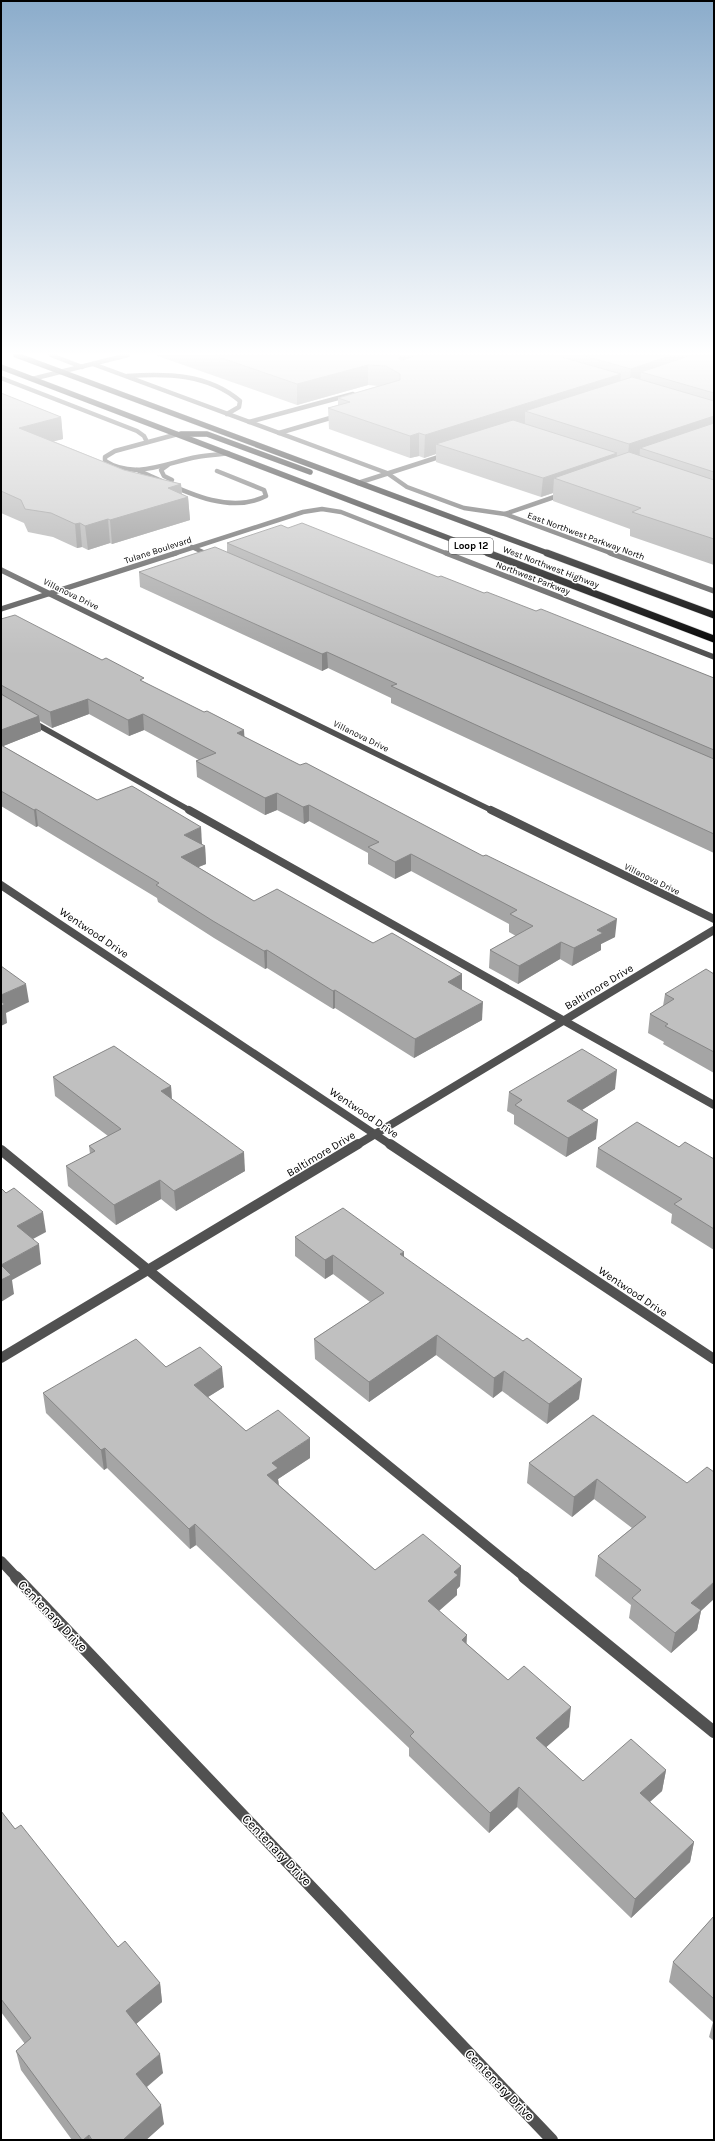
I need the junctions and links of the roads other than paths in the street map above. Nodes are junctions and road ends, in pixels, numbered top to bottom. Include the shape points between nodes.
1 (108, 455) edge
2 (213, 455) edge
3 (233, 455) edge
4 (263, 455) edge
5 (283, 455) edge
6 (338, 455) edge
7 (444, 455) edge
8 (168, 465) junction
9 (137, 470) junction
10 (217, 471) dead end
11 (387, 473) junction
12 (356, 482) junction
13 (570, 492) edge
14 (196, 494) junction
15 (322, 509) joint
16 (505, 514) junction
17 (192, 547) junction
18 (221, 560) edge
19 (1, 570) edge
20 (714, 591) edge
21 (49, 593) junction
22 (1, 609) edge
23 (714, 615) edge
24 (714, 638) edge
25 (714, 657) edge
26 (22, 715) edge
27 (1, 885) edge
28 (714, 919) edge
29 (714, 930) edge
30 (564, 1020) junction
31 (714, 1105) edge
32 (376, 1134) junction
33 (1, 1150) edge
34 (149, 1270) junction
35 (1, 1358) edge
36 (714, 1359) edge
37 (1, 1561) edge
38 (714, 1732) edge
39 (552, 2140) edge

1 - 9 street via 105,461 116,467
2 - 8 street
3 - 24 main road, West Northwest Highway / Loop 12
4 - 12 main road via 319,476
5 - 12 main road, West Northwest Highway / Loop 12
6 - 11 street, East Northwest Parkway North
7 - 11 street
8 - 9 street
8 - 14 street via 161,470 164,476
9 - 14 street
10 - 14 street via 264,490 266,496 256,502 230,504
11 - 12 street
11 - 16 street, East Northwest Parkway North via 407,487 464,508
12 - 23 main road, West Northwest Highway / Loop 12
13 - 16 street
15 - 17 street, Tulane Boulevard via 303,512
15 - 25 street, Northwest Parkway via 341,512
16 - 20 street, East Northwest Parkway North
17 - 18 street
17 - 21 street, Tulane Boulevard
19 - 21 street, Villanova Drive
21 - 22 street, Tulane Boulevard
21 - 28 street, Villanova Drive
26 - 30 street
27 - 32 street, Wentwood Drive
29 - 30 street, Baltimore Drive
30 - 31 street
30 - 32 street, Baltimore Drive
32 - 34 street, Baltimore Drive
32 - 36 street, Wentwood Drive
33 - 34 street
34 - 35 street, Baltimore Drive
34 - 38 street
37 - 39 street, Centenary Drive

